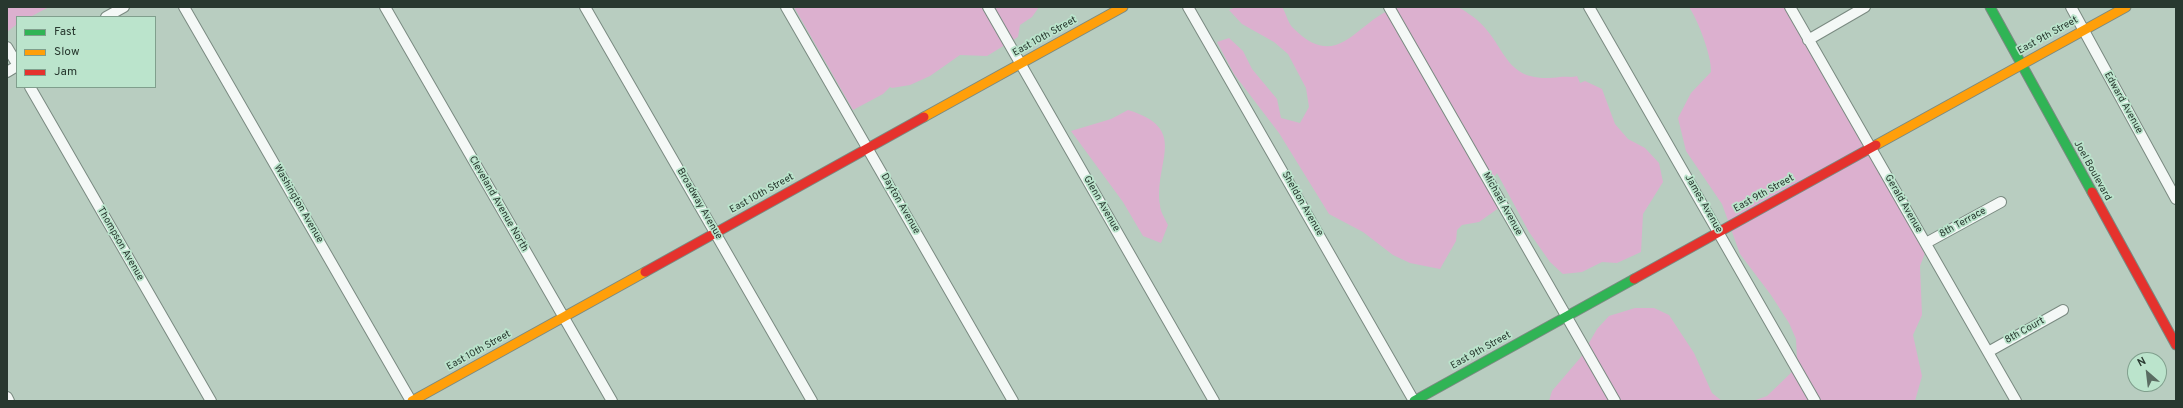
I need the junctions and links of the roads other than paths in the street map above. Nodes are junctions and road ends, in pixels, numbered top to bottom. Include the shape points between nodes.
1 (124, 7) edge
2 (184, 7) edge
3 (385, 7) edge
4 (585, 7) edge
5 (786, 7) edge
6 (988, 7) edge
7 (1123, 7) edge
8 (1188, 7) edge
9 (1389, 7) edge
10 (1589, 7) edge
11 (1790, 7) edge
12 (1865, 7) edge
13 (1990, 7) edge
14 (2071, 7) edge
15 (2126, 7) edge
16 (108, 16) edge
17 (2083, 30) junction
18 (1808, 40) junction
19 (7, 47) edge
20 (16, 63) edge
21 (1020, 64) junction
22 (2021, 64) junction
23 (16, 66) edge
24 (7, 72) edge
25 (31, 88) edge
26 (1871, 147) junction
27 (868, 148) junction
28 (2176, 199) edge
29 (2001, 202) dead end
30 (716, 232) junction
31 (1719, 232) junction
32 (1926, 244) junction
33 (2063, 310) dead end
34 (563, 317) junction
35 (1566, 317) junction
36 (2176, 345) edge
37 (1988, 352) junction
38 (7, 397) edge
39 (10, 401) edge
40 (210, 401) edge
41 (411, 401) edge
42 (612, 401) edge
43 (812, 401) edge
44 (1013, 401) edge
45 (1214, 401) edge
46 (1414, 401) edge
47 (1615, 401) edge
48 (1815, 401) edge
49 (2016, 401) edge

1 - 16 street
2 - 41 street, Washington Avenue
3 - 34 street, Cleveland Avenue North
4 - 30 street, Broadway Avenue
5 - 27 street, Dayton Avenue
6 - 21 street, Glenn Avenue
7 - 21 street, East 10th Street
8 - 46 street, Sheldon Avenue
9 - 35 street, Michael Avenue
10 - 31 street, James Avenue
11 - 18 street, Gerald Avenue
12 - 18 street
13 - 22 street, Joel Boulevard
14 - 17 street, Edward Avenue
15 - 17 street, East 9th Street
17 - 22 street, East 9th Street
17 - 28 street, Edward Avenue
18 - 26 street, Gerald Avenue
19 - 20 street
21 - 27 street, East 10th Street
21 - 45 street, Glenn Avenue
22 - 26 street, East 9th Street
22 - 36 street, Joel Boulevard
23 - 24 street
25 - 40 street, Thompson Avenue
26 - 31 street, East 9th Street
26 - 32 street, Gerald Avenue
27 - 30 street, East 10th Street
27 - 44 street, Dayton Avenue
29 - 32 street, 8th Terrace
30 - 34 street, East 10th Street
30 - 43 street, Broadway Avenue
31 - 35 street, East 9th Street
31 - 48 street, James Avenue
32 - 37 street, Gerald Avenue
33 - 37 street, 8th Court
34 - 41 street, East 10th Street
34 - 42 street, Cleveland Avenue North
35 - 46 street, East 9th Street
35 - 47 street, Michael Avenue
37 - 49 street, Gerald Avenue
38 - 39 street

